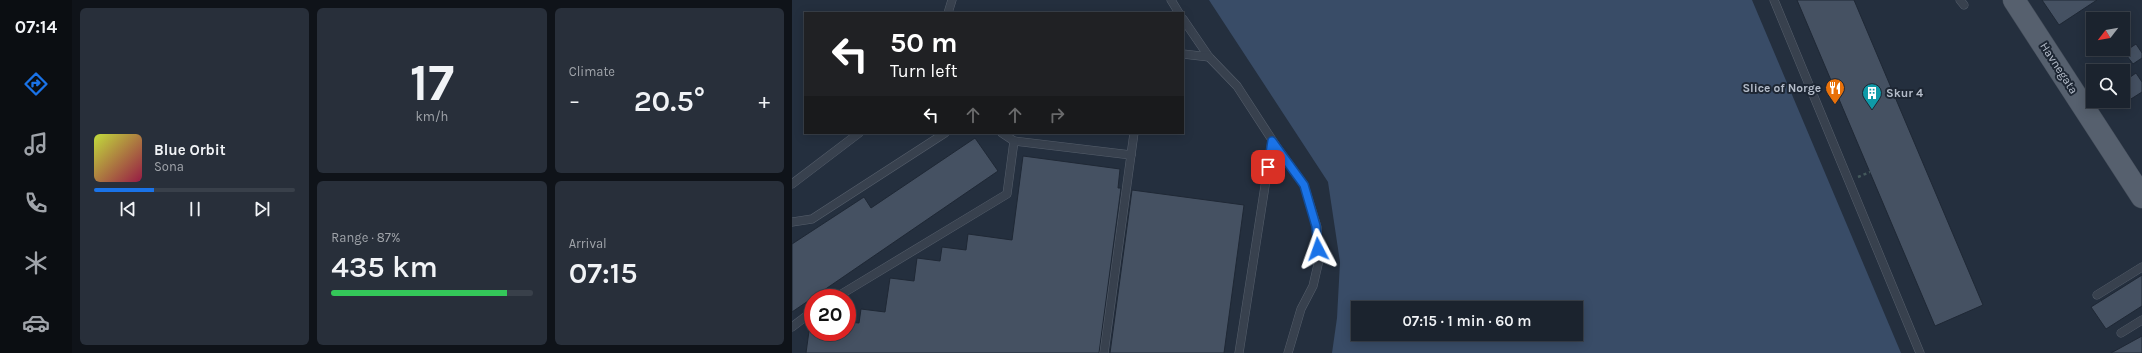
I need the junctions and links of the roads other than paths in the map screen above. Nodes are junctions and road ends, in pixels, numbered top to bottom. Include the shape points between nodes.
1 (952, 0) edge
2 (1171, 0) edge
3 (1774, 0) edge
4 (2014, 0) edge
5 (948, 12) edge
6 (1178, 12) edge
7 (1184, 20) edge
8 (1184, 54) edge
9 (1209, 56) junction
10 (858, 134) edge
11 (943, 134) edge
12 (1004, 134) edge
13 (1134, 134) edge
14 (1014, 141) junction
15 (1272, 141) junction
16 (1131, 156) junction
17 (792, 184) edge
18 (2142, 197) edge
19 (792, 222) edge
20 (2142, 267) edge
21 (850, 289) edge
22 (2097, 295) dead end
23 (804, 318) edge
24 (2142, 320) edge
25 (792, 327) edge
26 (2121, 333) dead end
27 (1104, 353) edge
28 (1239, 353) edge
29 (1288, 353) edge
30 (1920, 353) edge

1 - 5 lane
2 - 6 lane
3 - 30 lane
4 - 18 main road, Havnegata
7 - 9 lane
8 - 9 lane
9 - 15 lane via 1237,86
10 - 17 lane
11 - 19 lane via 812,219
12 - 14 lane
13 - 16 lane
14 - 16 lane
14 - 21 lane via 1007,194
15 - 28 lane
15 - 29 lane via 1304,185 1316,226 1319,260 1313,286 1301,309
16 - 27 lane
20 - 22 lane
23 - 25 lane
24 - 26 lane

